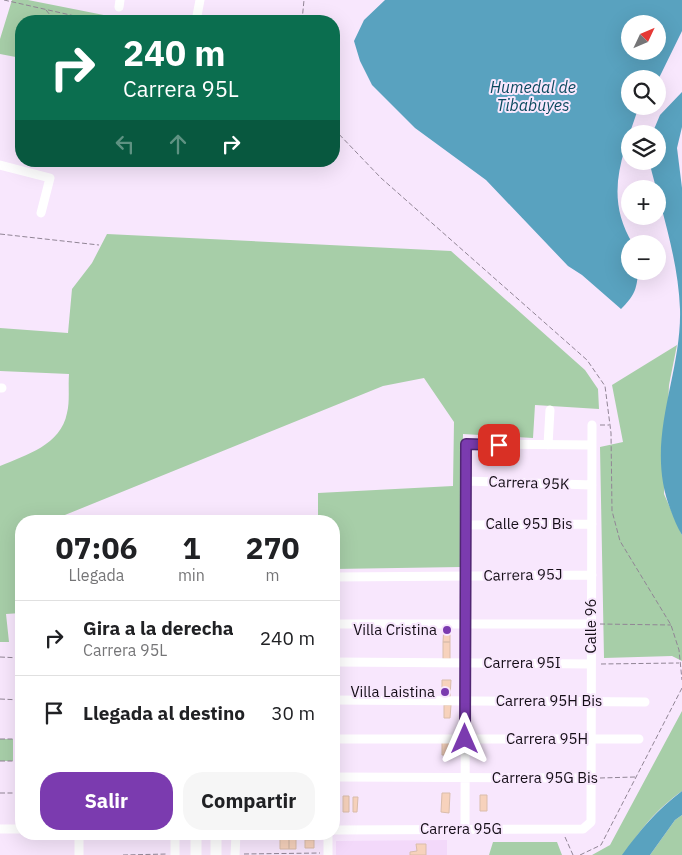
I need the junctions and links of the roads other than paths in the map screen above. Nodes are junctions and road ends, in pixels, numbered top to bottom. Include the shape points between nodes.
1 (200, 0) edge
2 (197, 15) edge
3 (0, 165) edge
4 (23, 167) edge
5 (22, 171) junction
6 (41, 214) dead end
7 (550, 410) dead end
8 (592, 425) dead end
9 (548, 445) junction
10 (592, 445) junction
11 (466, 482) junction
12 (592, 485) junction
13 (592, 524) junction
14 (466, 525) junction
15 (592, 575) junction
16 (466, 576) junction
17 (340, 577) edge
18 (340, 624) edge
19 (466, 624) junction
20 (592, 624) junction
21 (340, 662) edge
22 (466, 663) junction
23 (591, 664) junction
24 (340, 700) edge
25 (465, 701) junction
26 (591, 702) junction
27 (645, 702) dead end
28 (340, 739) edge
29 (465, 739) junction
30 (591, 739) junction
31 (639, 739) dead end
32 (340, 777) edge
33 (465, 778) junction
34 (592, 778) junction
35 (588, 827) joint
36 (0, 829) edge
37 (15, 829) edge
38 (465, 829) junction
39 (340, 830) edge
40 (79, 840) edge
41 (174, 840) edge
42 (196, 840) edge
43 (216, 840) edge
44 (236, 840) edge
45 (328, 840) edge
46 (171, 854) edge
47 (236, 854) edge
48 (328, 854) edge
49 (80, 855) edge
50 (196, 855) edge
51 (216, 855) edge

1 - 2 street
3 - 5 street
4 - 5 street
5 - 6 street via 50,178
7 - 9 street
8 - 10 street, Calle 96
9 - 10 street
9 - 11 street via 466,444
10 - 12 street, Calle 96
11 - 12 street, Carrera 95K
11 - 14 street
12 - 13 street, Calle 96
13 - 14 street, Calle 95J Bis
13 - 15 street, Calle 96
14 - 16 street
15 - 16 street, Carrera 95J
15 - 20 street, Calle 96
16 - 17 street, Carrera 95J
16 - 19 street
18 - 19 street
19 - 20 street
19 - 22 street
20 - 23 street, Calle 96
21 - 22 street, Carrera 95I
22 - 23 street, Carrera 95I
22 - 25 street
23 - 26 street, Calle 96
24 - 25 street, Carrera 95H Bis
25 - 26 street, Carrera 95H Bis
25 - 29 street
26 - 27 street, Carrera 95H Bis
26 - 30 street, Calle 96
28 - 29 street, Carrera 95H
29 - 30 street, Carrera 95H
29 - 33 street
30 - 31 street, Carrera 95H
30 - 34 street, Calle 96
32 - 33 street, Carrera 95G Bis
33 - 34 street, Carrera 95G Bis
33 - 38 street
34 - 35 street, Calle 96 via 591,822
35 - 38 street, Carrera 95G
36 - 37 street
38 - 39 street, Carrera 95G
40 - 49 street
41 - 46 street
42 - 50 main road
43 - 51 main road
44 - 47 street
45 - 48 street

